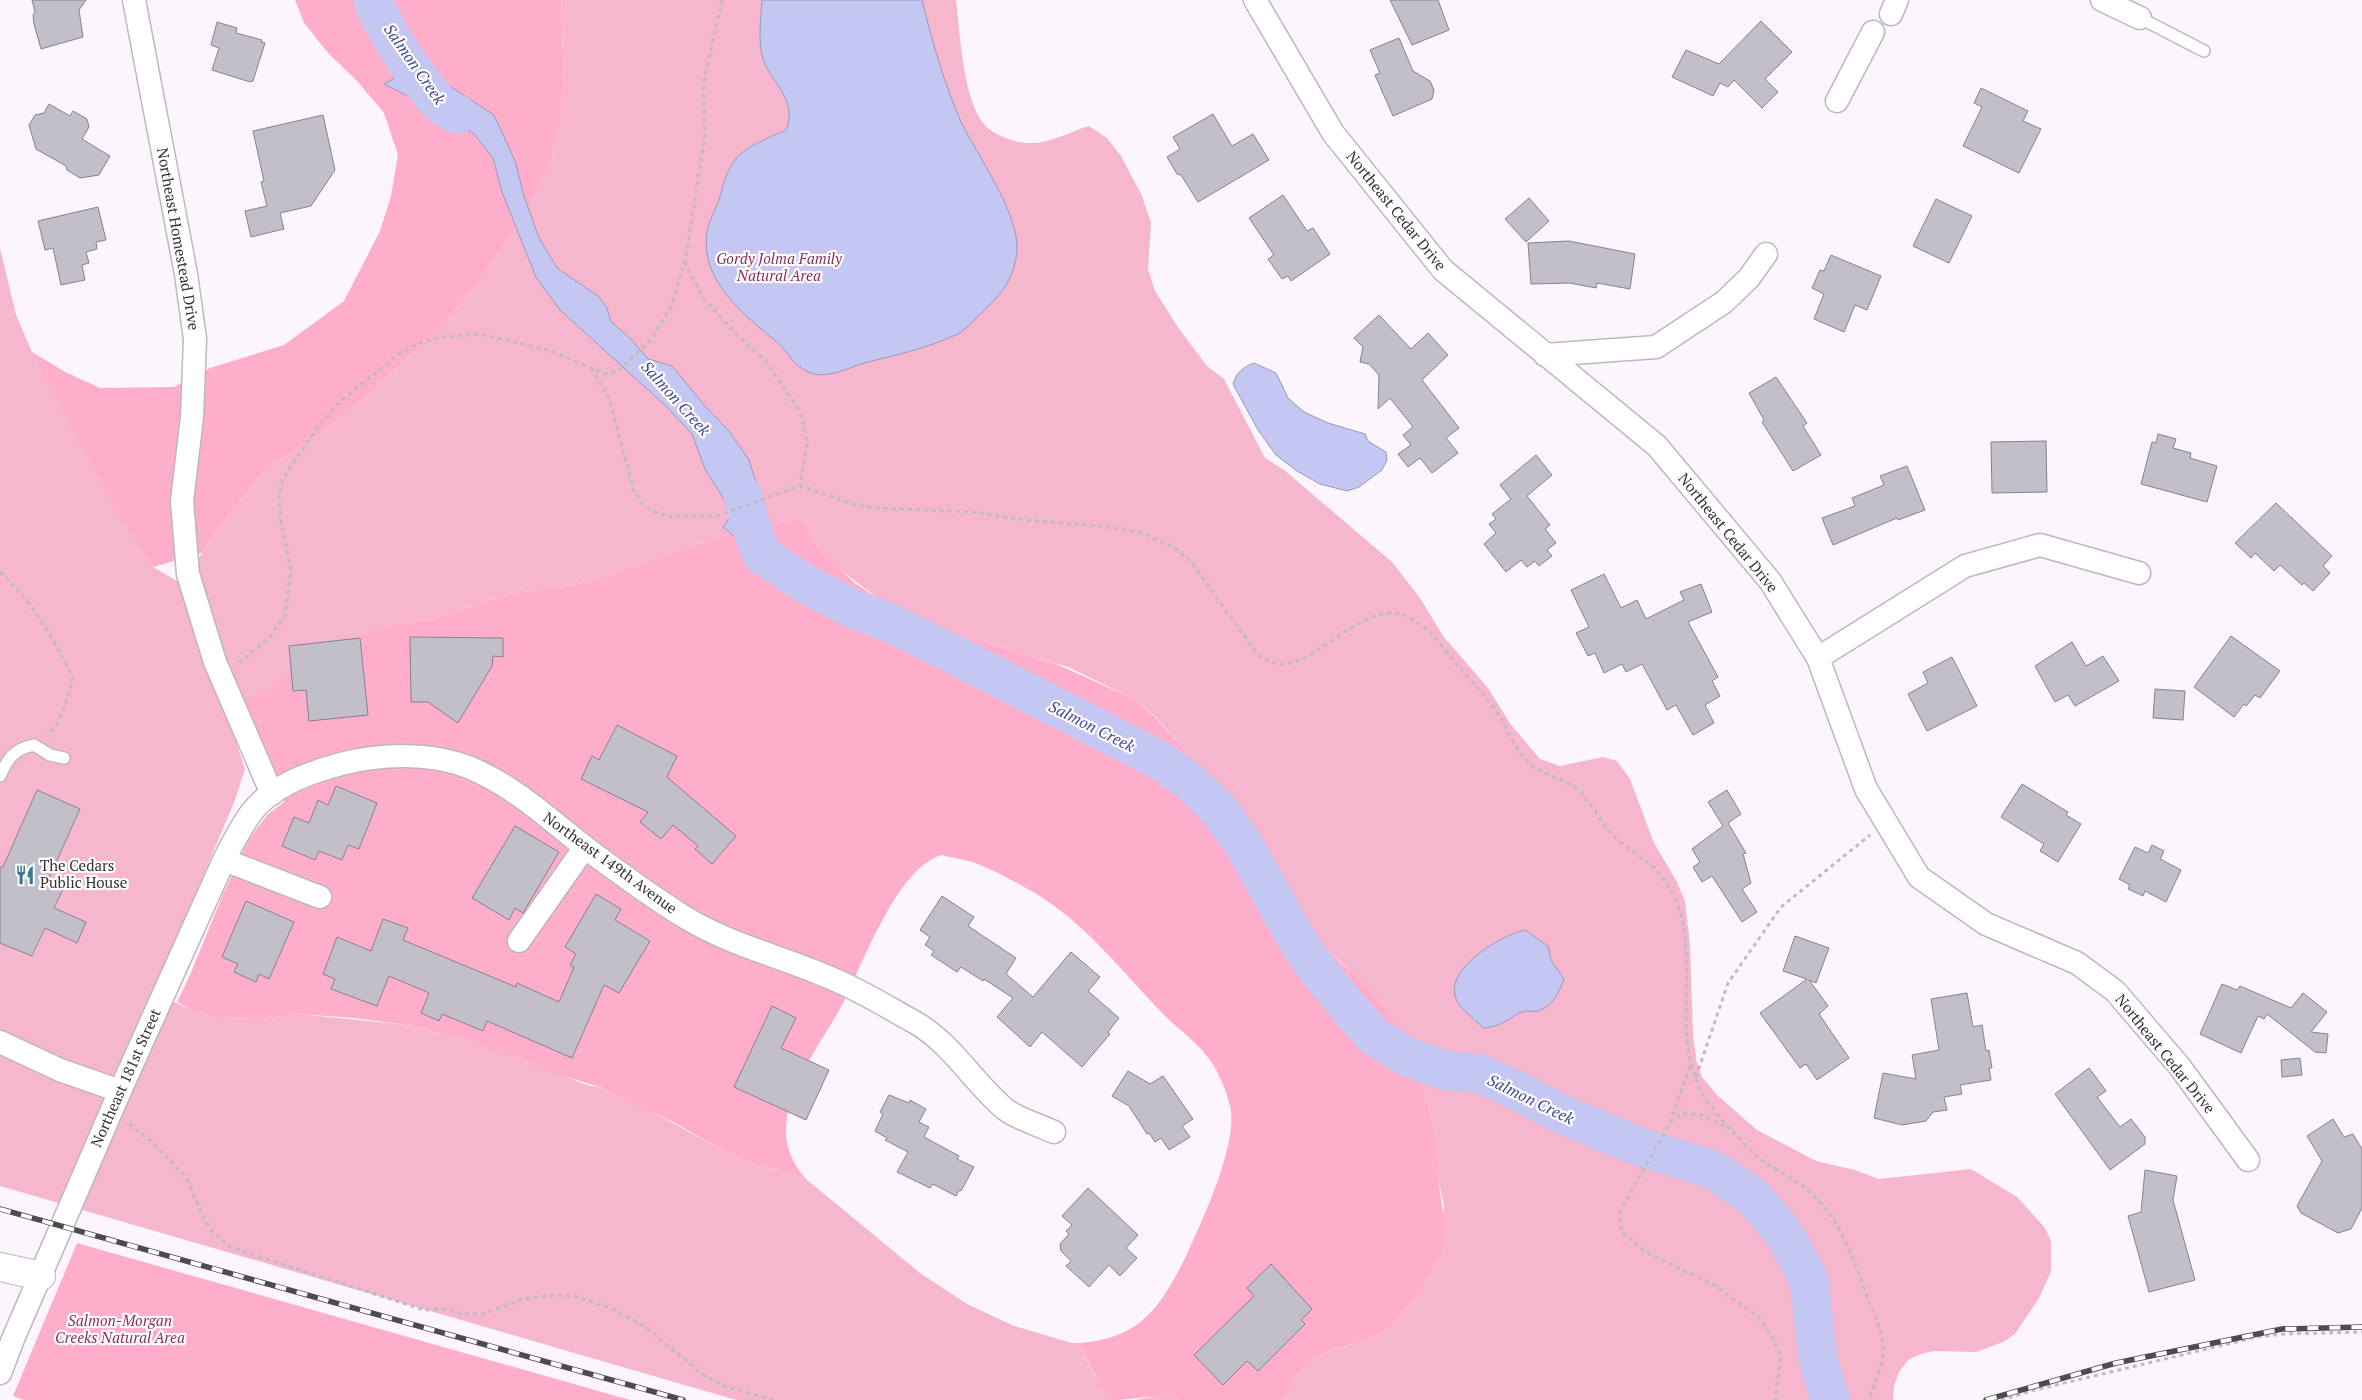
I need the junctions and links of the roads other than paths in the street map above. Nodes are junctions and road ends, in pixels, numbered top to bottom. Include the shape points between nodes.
1 (134, 0) edge
2 (1255, 0) edge
3 (2102, 0) edge
4 (2140, 18) joint
5 (1873, 32) dead end
6 (2204, 51) dead end
7 (1837, 101) dead end
8 (1766, 254) dead end
9 (1545, 355) junction
10 (2139, 573) dead end
11 (1818, 658) junction
12 (64, 758) dead end
13 (0, 776) edge
14 (272, 794) junction
15 (585, 847) junction
16 (224, 860) junction
17 (320, 897) dead end
18 (519, 941) dead end
19 (0, 1042) edge
20 (120, 1091) junction
21 (1054, 1132) dead end
22 (2248, 1160) dead end
23 (0, 1267) edge
24 (41, 1276) junction
25 (0, 1373) edge

1 - 14 street, Northeast Homestead Drive via 186,274 195,339 192,417 182,501 188,574 207,639
2 - 9 street, Northeast Cedar Drive via 1333,133 1443,270
3 - 4 street
4 - 6 lane
5 - 7 street
8 - 9 street via 1749,278 1724,302 1656,347
9 - 11 street, Northeast Cedar Drive via 1657,446 1770,581
10 - 11 street via 2040,545 1965,566
11 - 22 street, Northeast Cedar Drive via 1866,789 1919,877 1986,924 2077,963 2114,991 2180,1067
12 - 13 lane via 50,755 34,745 20,748 6,763
14 - 15 street, Northeast 149th Avenue via 300,778 354,760 411,756 439,760 467,766 493,780 534,806
14 - 16 street, Northeast 181st Street via 253,811
15 - 18 street
15 - 21 street, Northeast 149th Avenue via 650,896 691,921 726,939 832,978 919,1025 1007,1110
16 - 17 street
16 - 20 street, Northeast 181st Street
19 - 20 street via 60,1070
20 - 24 street, Northeast 181st Street
23 - 24 street
24 - 25 street, Northeast 181st Street

